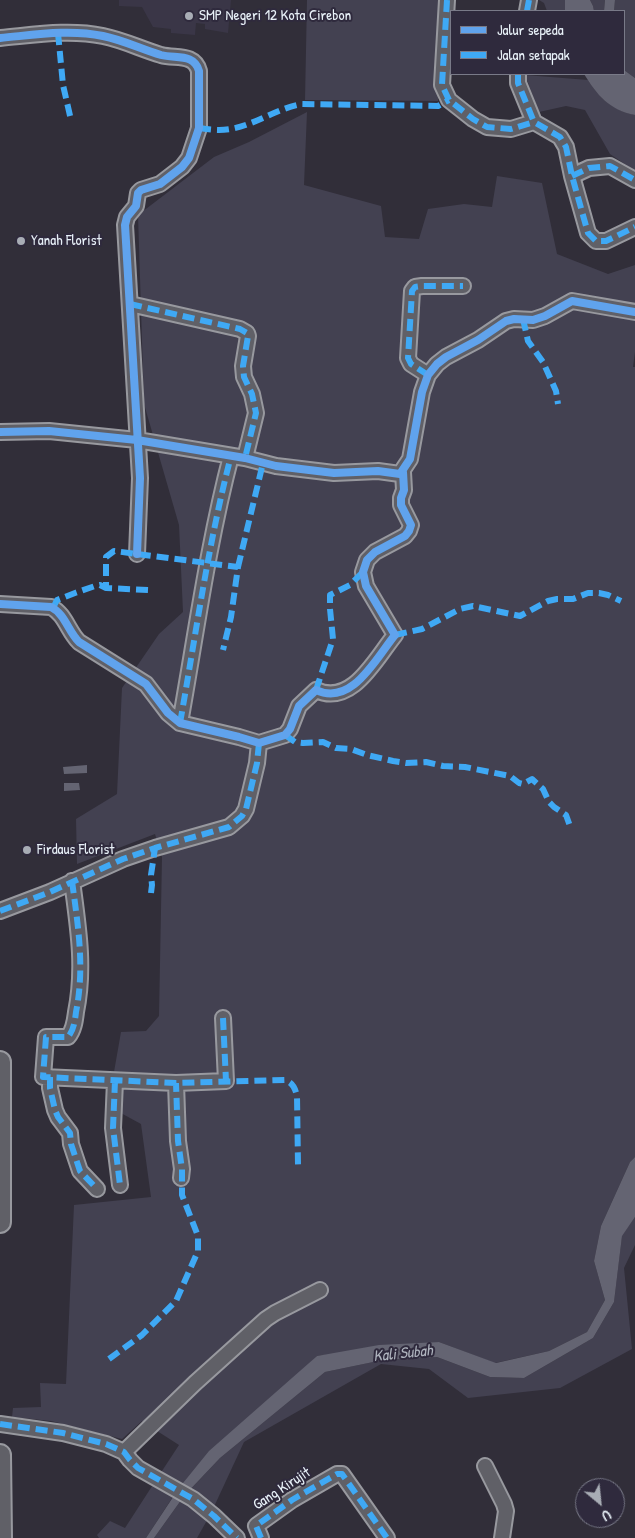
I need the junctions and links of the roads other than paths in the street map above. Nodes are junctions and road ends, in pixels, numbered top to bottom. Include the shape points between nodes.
1 (448, 0) edge
2 (0, 38) edge
3 (518, 75) edge
4 (534, 122) junction
5 (572, 176) junction
6 (635, 180) edge
7 (635, 227) edge
8 (463, 286) dead end
9 (130, 304) junction
10 (635, 312) edge
11 (428, 375) junction
12 (0, 432) edge
13 (137, 440) junction
14 (231, 456) junction
15 (245, 458) junction
16 (403, 472) junction
17 (137, 554) dead end
18 (0, 604) edge
19 (180, 723) junction
20 (259, 744) junction
21 (72, 881) junction
22 (0, 911) edge
23 (223, 1018) dead end
24 (0, 1062) edge
25 (50, 1077) junction
26 (115, 1080) junction
27 (176, 1084) junction
28 (180, 1178) dead end
29 (120, 1186) dead end
30 (97, 1188) dead end
31 (0, 1222) edge
32 (320, 1290) dead end
33 (0, 1424) edge
34 (124, 1452) junction
35 (0, 1456) edge
36 (485, 1466) dead end
37 (1, 1538) edge
38 (237, 1538) edge
39 (261, 1538) edge
40 (387, 1538) edge
41 (502, 1538) edge

1 - 4 street via 442,85 449,100 487,127 511,129
2 - 9 street via 80,32 127,42 162,55 189,58 197,64 199,128 189,158 160,184 141,190 136,206 127,217
3 - 4 street via 520,89
4 - 5 street via 560,137 566,147
5 - 6 street via 589,168 610,166
5 - 7 street via 588,233 596,241 606,241
8 - 11 street via 422,286 415,287 412,292 408,358 411,364
9 - 13 street
9 - 15 street via 247,333 244,377 256,413
10 - 11 street via 572,301 533,320 506,321 446,357
11 - 16 street via 410,459
12 - 13 street via 49,431
13 - 14 street
13 - 17 street via 140,478
14 - 15 street
14 - 19 street via 206,570
15 - 16 street via 276,466 334,473
16 - 20 street via 401,498 411,525 409,531 375,552 367,560 363,572 366,586 395,635 368,672 351,687 336,694 316,690 302,703 285,735
18 - 19 street via 51,606 79,642 146,684
19 - 20 street
20 - 21 street via 246,809 237,822 155,848
21 - 22 street
21 - 25 street via 80,944 81,987 70,1035 46,1037 42,1074
23 - 27 street via 226,1081
24 - 31 highway
25 - 26 street
25 - 30 street via 54,1110 70,1132 80,1171
26 - 27 street
26 - 29 street via 113,1128
27 - 28 street
32 - 34 street via 266,1319
33 - 34 street via 63,1433
34 - 38 street via 138,1468 193,1499
35 - 37 highway
36 - 41 street via 506,1511
39 - 40 street, Gang Kirujit via 257,1525 337,1474 342,1474

